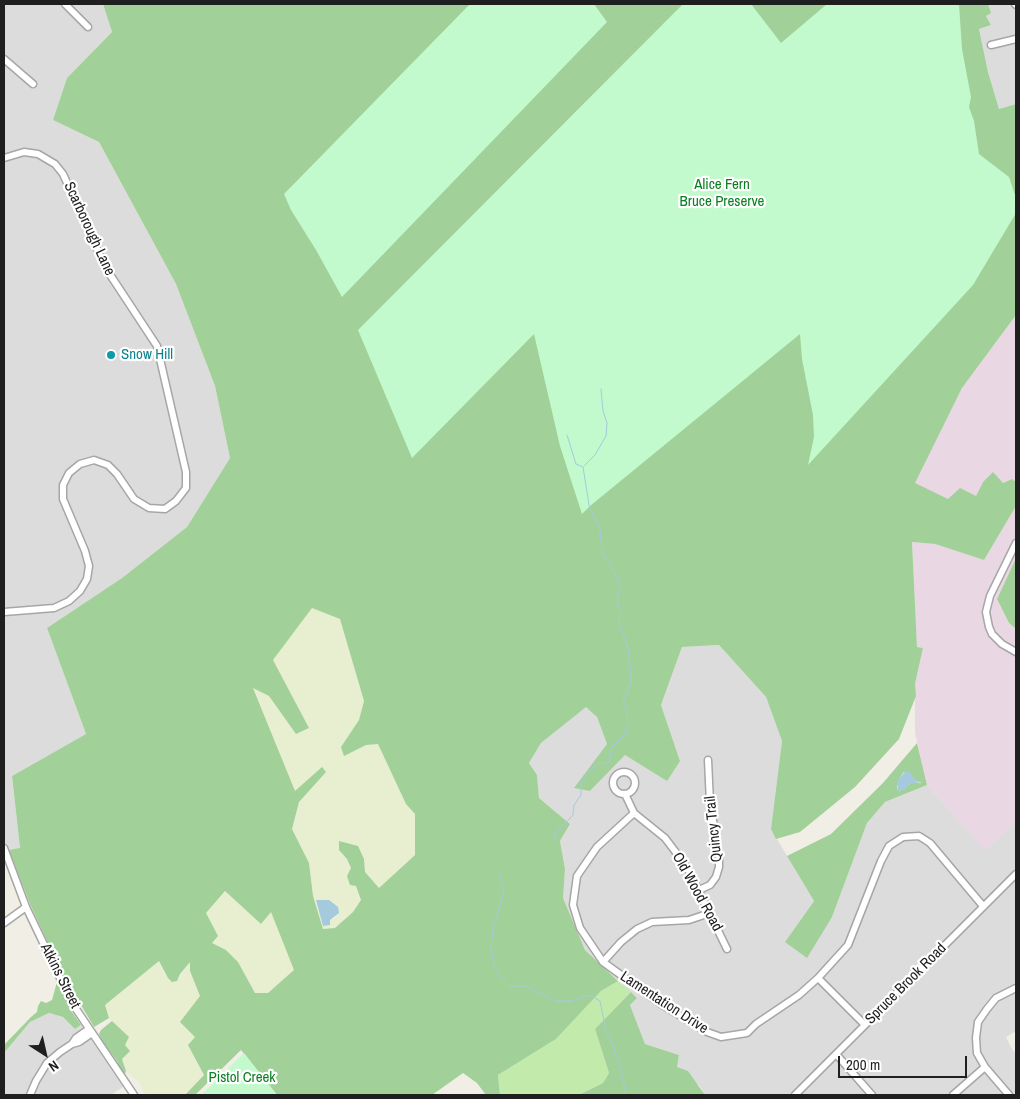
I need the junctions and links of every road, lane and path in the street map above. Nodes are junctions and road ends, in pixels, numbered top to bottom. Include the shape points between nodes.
1 (65, 4) edge
2 (88, 27) dead end
3 (1016, 39) edge
4 (992, 45) dead end
5 (4, 59) edge
6 (32, 84) dead end
7 (4, 158) edge
8 (1016, 543) edge
9 (4, 612) edge
10 (1016, 652) edge
11 (708, 760) dead end
12 (625, 794) dead end
13 (634, 813) junction
14 (4, 848) edge
15 (1016, 874) edge
16 (699, 890) junction
17 (983, 906) junction
18 (26, 907) junction
19 (710, 913) junction
20 (4, 923) edge
21 (727, 949) dead end
22 (603, 962) junction
23 (818, 978) junction
24 (1016, 988) edge
25 (865, 1025) junction
26 (91, 1031) junction
27 (836, 1054) junction
28 (985, 1067) junction
29 (30, 1095) edge
30 (134, 1095) edge
31 (795, 1095) edge
32 (872, 1095) edge
33 (953, 1095) edge
34 (1009, 1095) edge

1 - 2 street
3 - 4 street
5 - 6 street
7 - 9 street, Scarborough Lane via 24,152 38,154 55,164 63,174 104,267 157,346 186,472 186,488 176,502 165,509 149,508 134,499 108,465 94,460 80,464 69,473 63,485 63,499 85,551 87,579 69,602 54,608
8 - 10 street via 990,596 986,612 992,634
11 - 16 street, Quincy Trail via 719,867 710,885
12 - 13 street, Old Wood Road
13 - 16 street, Old Wood Road via 665,838 687,867
13 - 22 street, Lamentation Drive via 597,846 577,876 573,905 580,928
14 - 18 street, Atkins Street
15 - 17 street, Spruce Brook Road
16 - 19 street, Old Wood Road
17 - 23 street, Lamentation Drive via 930,843 919,836 903,837 889,846 881,861 848,945
17 - 25 street, Spruce Brook Road
18 - 20 street
18 - 26 street, Atkins Street via 72,1003
19 - 21 street, Old Wood Road
19 - 22 street via 689,920 652,922 636,929
22 - 23 street, Lamentation Drive via 664,1006 721,1038 747,1033
23 - 25 street
24 - 28 street via 996,998 978,1022 977,1053
25 - 27 street, Spruce Brook Road
26 - 29 street via 47,1063
26 - 30 street, Atkins Street
27 - 31 street, Spruce Brook Road
27 - 32 street
28 - 33 street
28 - 34 street

